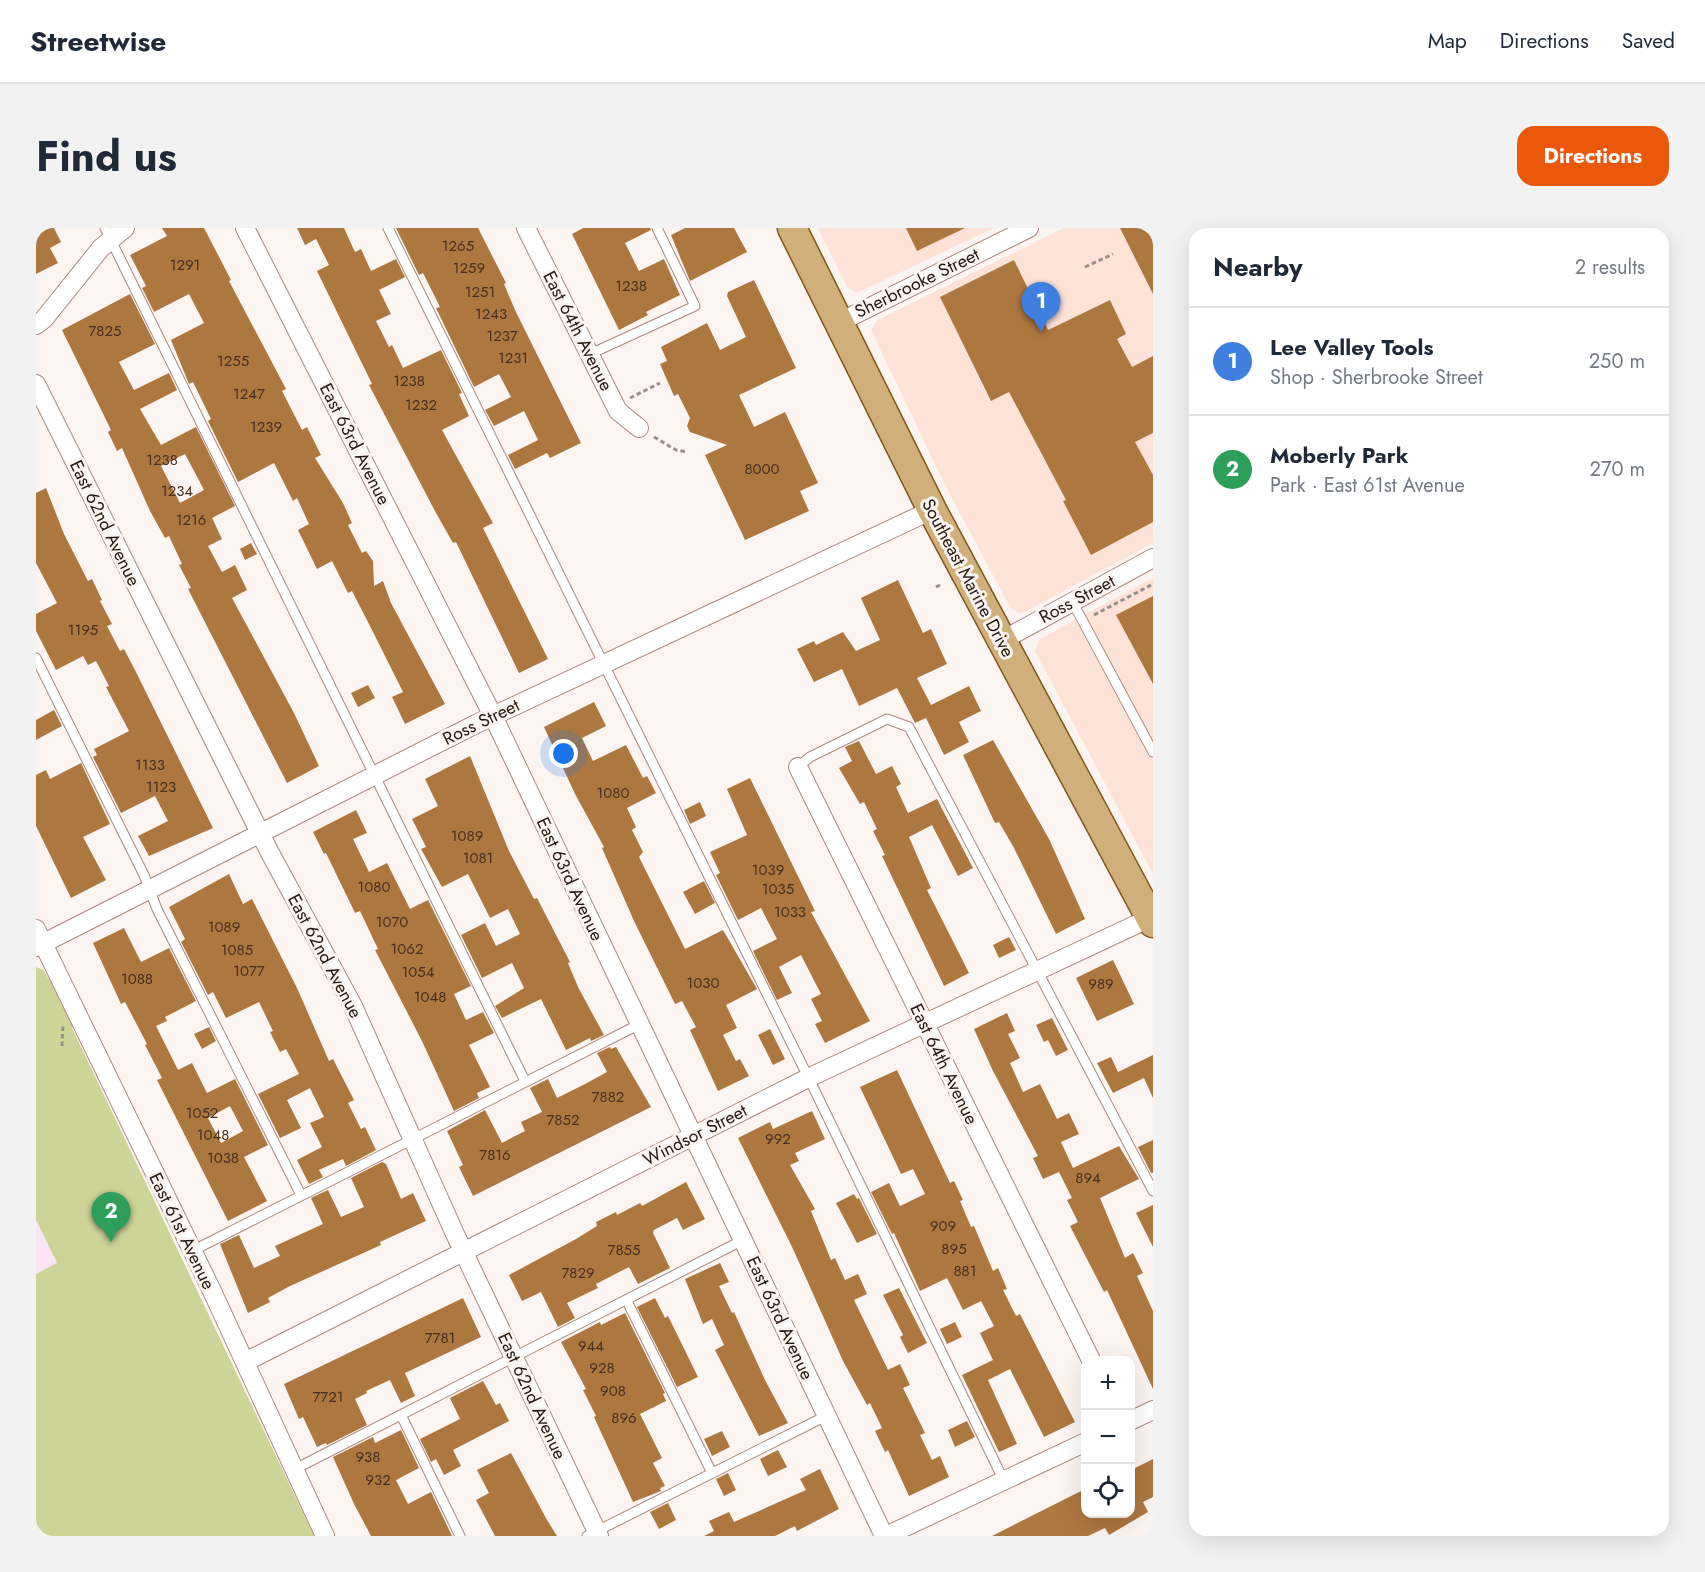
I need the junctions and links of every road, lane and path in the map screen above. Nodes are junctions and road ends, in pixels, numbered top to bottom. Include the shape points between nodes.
1 (245, 228) edge
2 (388, 228) edge
3 (526, 228) edge
4 (657, 228) edge
5 (792, 228) edge
6 (1029, 228) edge
7 (113, 232) edge
8 (1113, 254) dead end
9 (1085, 267) dead end
10 (838, 323) junction
11 (36, 326) edge
12 (590, 354) junction
13 (660, 383) dead end
14 (36, 384) edge
15 (629, 398) dead end
16 (639, 428) joint
17 (687, 452) dead end
18 (932, 510) junction
19 (1153, 558) edge
20 (942, 584) dead end
21 (1153, 584) edge
22 (936, 587) dead end
23 (1072, 601) junction
24 (1083, 621) junction
25 (1001, 640) junction
26 (36, 657) edge
27 (604, 664) junction
28 (493, 716) junction
29 (1153, 752) edge
30 (798, 767) joint
31 (374, 775) junction
32 (259, 832) junction
33 (149, 890) junction
34 (1152, 921) edge
35 (38, 940) edge
36 (1038, 970) junction
37 (64, 1022) dead end
38 (638, 1024) junction
39 (924, 1024) junction
40 (62, 1046) dead end
41 (808, 1078) junction
42 (525, 1081) junction
43 (693, 1135) junction
44 (412, 1140) junction
45 (1153, 1191) edge
46 (301, 1195) junction
47 (743, 1240) junction
48 (192, 1251) junction
49 (464, 1251) junction
50 (627, 1301) junction
51 (1089, 1356) edge
52 (515, 1359) junction
53 (245, 1362) junction
54 (1153, 1410) edge
55 (401, 1415) junction
56 (826, 1416) junction
57 (1135, 1418) edge
58 (1081, 1444) edge
59 (295, 1470) junction
60 (712, 1473) junction
61 (1004, 1481) junction
62 (594, 1534) edge
63 (325, 1536) edge
64 (460, 1536) edge
65 (885, 1536) edge

1 - 28 street, East 63rd Avenue
2 - 27 lane
3 - 12 street, East 64th Avenue
4 - 12 lane via 695,306
5 - 10 main road, Southeast Marine Drive
6 - 10 street, Sherbrooke Street
7 - 11 street
7 - 31 lane
8 - 9 path
10 - 18 main road, Southeast Marine Drive
12 - 16 street, East 64th Avenue via 618,411
13 - 15 path
14 - 32 street, East 62nd Avenue
16 - 17 path via 676,450
18 - 25 main road, Southeast Marine Drive
18 - 27 street, Ross Street
19 - 23 street, Ross Street
20 - 22 path
21 - 24 path
23 - 24 lane
23 - 25 street, Ross Street
24 - 29 lane
25 - 34 main road, Southeast Marine Drive
26 - 33 lane
27 - 28 street, Ross Street
27 - 41 lane
28 - 31 street, Ross Street
28 - 38 street, East 63rd Avenue
30 - 36 lane via 810,757 887,719 909,727
30 - 39 street, East 64th Avenue
31 - 32 street, Ross Street
31 - 42 lane
32 - 33 street, Ross Street
32 - 44 street, East 62nd Avenue via 353,1006
33 - 35 street, Ross Street
33 - 46 lane
34 - 36 street, Windsor Street
35 - 48 street, East 61st Avenue
36 - 39 street, Windsor Street
36 - 45 lane
37 - 40 path
38 - 42 lane
38 - 43 street, East 63rd Avenue
39 - 41 street, Windsor Street
39 - 51 street, East 64th Avenue
41 - 43 street, Windsor Street
41 - 61 lane
42 - 44 lane
43 - 47 street, East 63rd Avenue
43 - 49 street, Windsor Street
44 - 46 lane
44 - 49 street, East 62nd Avenue
46 - 48 lane
47 - 50 lane
47 - 56 street, East 63rd Avenue
48 - 53 street, East 61st Avenue
49 - 52 street, East 62nd Avenue
49 - 53 street, Windsor Street
50 - 52 lane
50 - 60 lane
52 - 55 lane
52 - 62 street, East 62nd Avenue
53 - 59 street, East 61st Avenue
54 - 57 street
55 - 59 lane
55 - 64 lane
56 - 60 lane
56 - 65 street, East 63rd Avenue
58 - 61 street
59 - 63 street, East 61st Avenue
60 - 62 lane
61 - 65 street

